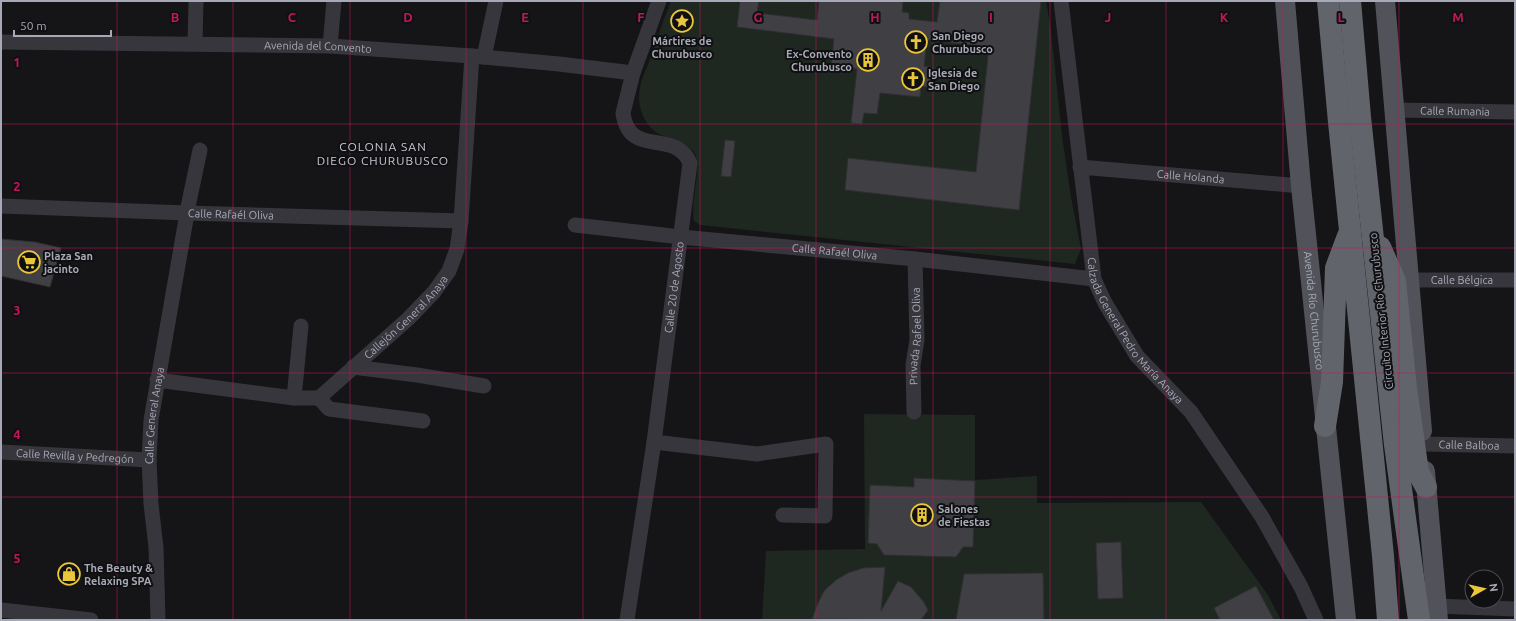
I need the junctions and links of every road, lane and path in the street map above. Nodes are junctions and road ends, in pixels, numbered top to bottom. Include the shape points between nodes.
1 (196, 1) edge
2 (334, 1) edge
3 (496, 1) edge
4 (659, 1) edge
5 (1061, 1) edge
6 (1284, 1) edge
7 (1328, 1) edge
8 (1350, 1) edge
9 (1385, 1) edge
10 (1, 42) edge
11 (195, 44) junction
12 (330, 46) junction
13 (478, 56) junction
14 (633, 73) junction
15 (1394, 110) junction
16 (1515, 112) edge
17 (200, 150) dead end
18 (1080, 167) junction
19 (1301, 186) junction
20 (1, 206) edge
21 (187, 213) junction
22 (461, 221) junction
23 (575, 225) dead end
24 (1372, 230) junction
25 (1350, 231) junction
26 (681, 237) junction
27 (915, 259) junction
28 (1094, 280) junction
29 (1409, 280) junction
30 (1515, 280) edge
31 (301, 326) dead end
32 (354, 368) junction
33 (157, 380) junction
34 (484, 386) dead end
35 (294, 398) junction
36 (319, 398) junction
37 (914, 412) dead end
38 (423, 421) dead end
39 (1325, 426) junction
40 (654, 442) junction
41 (1423, 444) junction
42 (1515, 446) edge
43 (1, 452) edge
44 (149, 460) junction
45 (1426, 487) junction
46 (783, 515) dead end
47 (1515, 608) edge
48 (1, 610) edge
49 (1437, 613) edge
50 (91, 620) edge
51 (158, 620) edge
52 (627, 620) edge
53 (1316, 620) edge
54 (1346, 620) edge
55 (1388, 620) edge
56 (1419, 620) edge

1 - 11 street
2 - 12 street
3 - 13 street, Callejón General Anaya
4 - 14 street, Calle 20 de Agosto
5 - 18 street, Calzada General Pedro María Anaya
6 - 19 main road, Avenida Río Churubusco
7 - 25 highway, Circuito Interior Río Churubusco
8 - 24 highway, Circuito Interior Río Churubusco
9 - 15 main road
10 - 11 street, Avenida del Convento
11 - 12 street, Avenida del Convento
12 - 13 street, Avenida del Convento
13 - 14 street, Avenida del Convento
13 - 22 street, Callejón General Anaya
14 - 26 street, Calle 20 de Agosto via 623,113 628,131 639,138 676,147 684,152 690,163
15 - 16 street, Calle Rumania
15 - 29 main road
17 - 21 street, Calle General Anaya
18 - 19 street, Calle Holanda
18 - 28 street, Calzada General Pedro María Anaya
19 - 39 main road, Avenida Río Churubusco
20 - 21 street, Calle Rafaél Oliva
21 - 22 street, Calle Rafaél Oliva
21 - 33 street, Calle General Anaya
22 - 32 street, Callejón General Anaya via 457,249 449,271 434,292
23 - 26 street, Calle Rafaél Oliva
24 - 45 highway via 1395,281 1418,472
24 - 56 highway, Circuito Interior Río Churubusco via 1395,445
25 - 39 highway via 1336,268 1332,382
25 - 55 highway, Circuito Interior Río Churubusco via 1384,556
26 - 27 street, Calle Rafaél Oliva
26 - 40 street, Calle 20 de Agosto
27 - 28 street, Calle Rafaél Oliva
27 - 37 street, Privada Rafael Oliva via 917,340 913,365
28 - 53 street, Calzada General Pedro María Anaya via 1104,303 1137,356 1191,412 1262,517 1301,587
29 - 30 street, Calle Bélgica
29 - 41 main road
31 - 35 street
32 - 34 street
32 - 36 street, Callejón General Anaya
33 - 35 street
33 - 44 street, Calle General Anaya
35 - 36 street
36 - 38 street via 329,409
39 - 54 main road, Avenida Río Churubusco
40 - 46 street via 757,454 826,444 825,516
40 - 52 street, Calle 20 de Agosto
41 - 42 street, Calle Balboa
41 - 45 main road
43 - 44 street, Calle Revilla y Pedregón
44 - 51 street, Calle General Anaya via 156,548
45 - 49 main road
47 - 49 street
48 - 50 street

